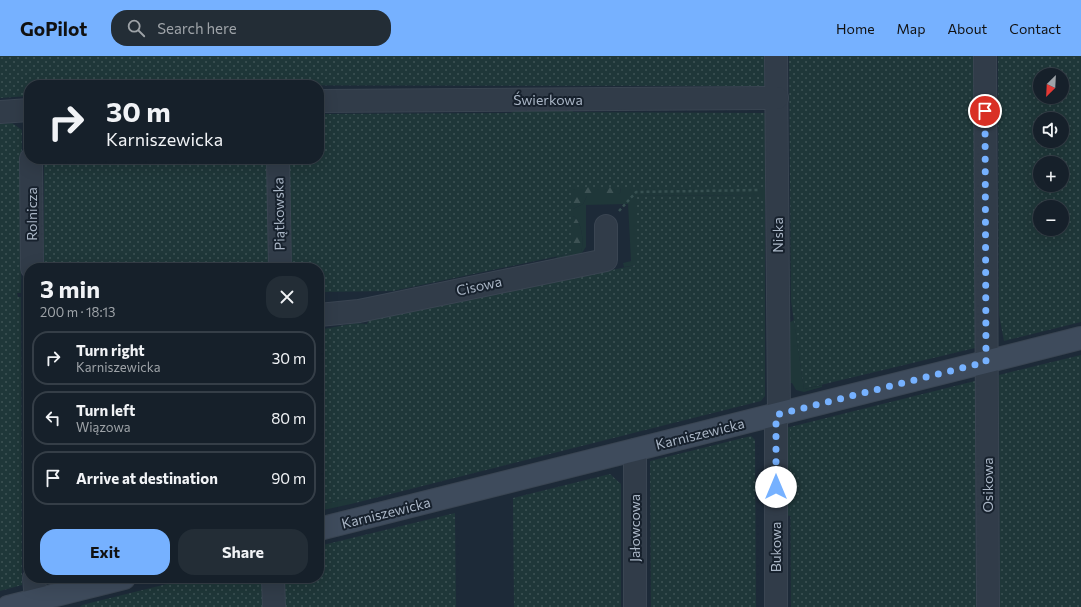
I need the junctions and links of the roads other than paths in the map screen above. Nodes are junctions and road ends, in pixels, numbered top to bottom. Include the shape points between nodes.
1 (776, 56) edge
2 (985, 56) edge
3 (777, 98) junction
4 (324, 101) edge
5 (24, 110) edge
6 (0, 112) edge
7 (31, 164) edge
8 (278, 164) edge
9 (606, 226) dead end
10 (32, 263) edge
11 (280, 263) edge
12 (324, 314) edge
13 (1081, 338) edge
14 (986, 362) junction
15 (778, 414) junction
16 (635, 450) junction
17 (324, 528) edge
18 (37, 583) edge
19 (107, 583) edge
20 (273, 583) edge
21 (46, 601) edge
22 (8, 607) edge
23 (274, 607) edge
24 (635, 607) edge
25 (776, 607) edge
26 (988, 607) edge

1 - 3 street, Niska
2 - 14 street, Osikowa
3 - 4 street, Świerkowa
3 - 15 street, Niska
5 - 6 street
7 - 10 street, Rolnicza
8 - 11 street, Piątkowska
9 - 12 street, Cisowa via 606,260 359,311
13 - 14 street, Karniszewicka
14 - 15 street, Karniszewicka
14 - 26 street, Osikowa
15 - 16 street, Karniszewicka
15 - 25 street, Bukowa
16 - 17 street, Karniszewicka
16 - 24 street, Jałowcowa
18 - 21 street
19 - 21 street
20 - 23 street
21 - 22 street

